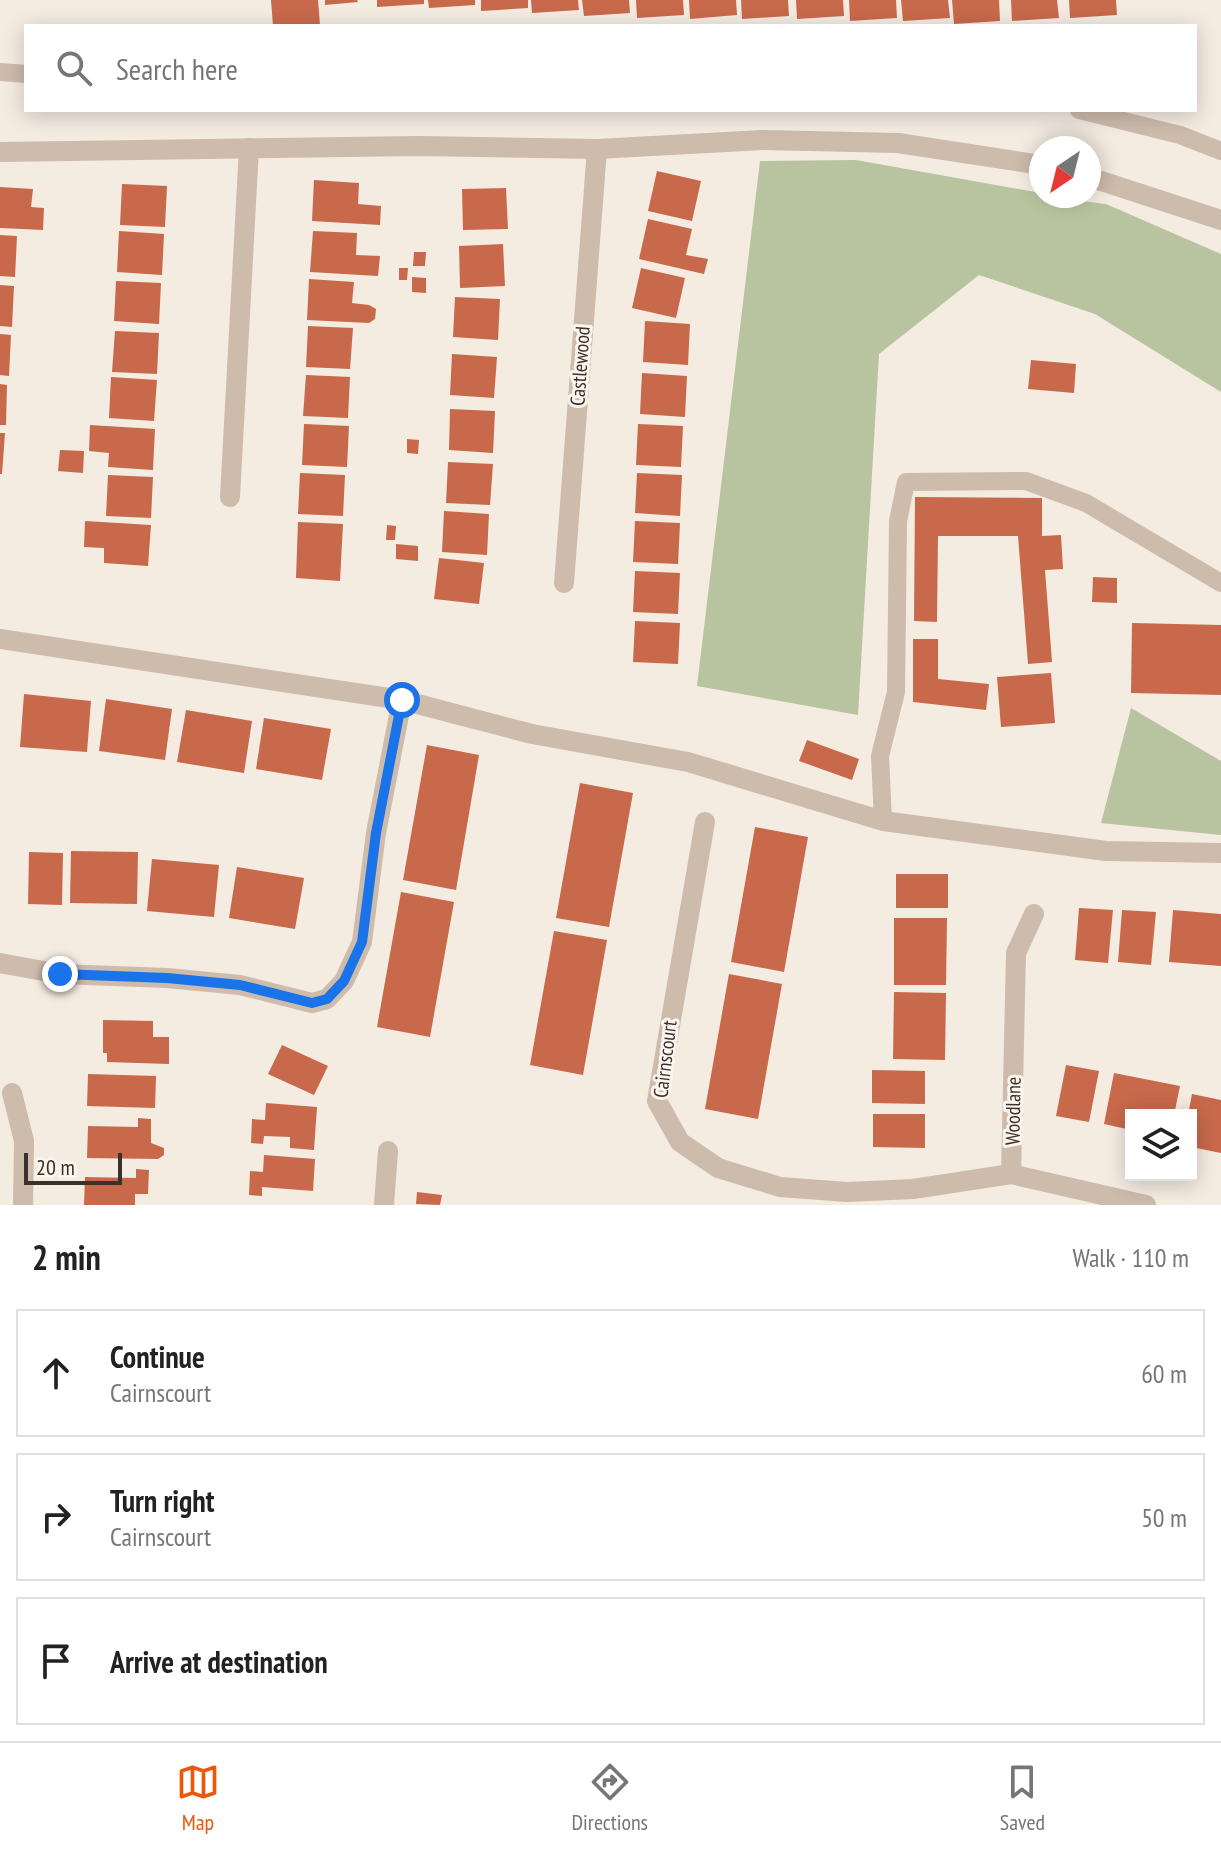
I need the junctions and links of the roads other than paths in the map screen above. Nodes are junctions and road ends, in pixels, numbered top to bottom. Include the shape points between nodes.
1 (0, 72) edge
2 (24, 74) edge
3 (1087, 112) edge
4 (249, 148) junction
5 (597, 149) junction
6 (1221, 151) edge
7 (0, 152) edge
8 (1029, 163) edge
9 (1101, 181) edge
10 (1221, 220) edge
11 (230, 497) dead end
12 (564, 583) dead end
13 (1221, 583) edge
14 (0, 639) edge
15 (402, 700) junction
16 (883, 821) junction
17 (705, 822) dead end
18 (1221, 853) edge
19 (1034, 914) dead end
20 (0, 963) edge
21 (12, 1093) dead end
22 (388, 1151) dead end
23 (1011, 1174) junction
24 (23, 1205) edge
25 (384, 1205) edge
26 (1146, 1205) edge

1 - 2 lane
3 - 6 lane
4 - 5 street
4 - 7 street
4 - 11 street
5 - 8 street via 763,140 898,143
5 - 12 street, Castlewood
9 - 10 street
13 - 16 lane via 1086,503 1026,481 906,482 898,521 896,692 880,756
14 - 15 street
15 - 16 street via 532,734 688,762
15 - 20 street via 362,942 344,981 327,999 312,1003 240,985 60,974
16 - 18 street via 1106,851
17 - 23 street, Cairnscourt via 657,1101 680,1142 718,1168 780,1187 913,1189
19 - 23 street, Woodlane via 1016,953
21 - 24 street via 24,1141
22 - 25 street
23 - 26 street, Woodlane

